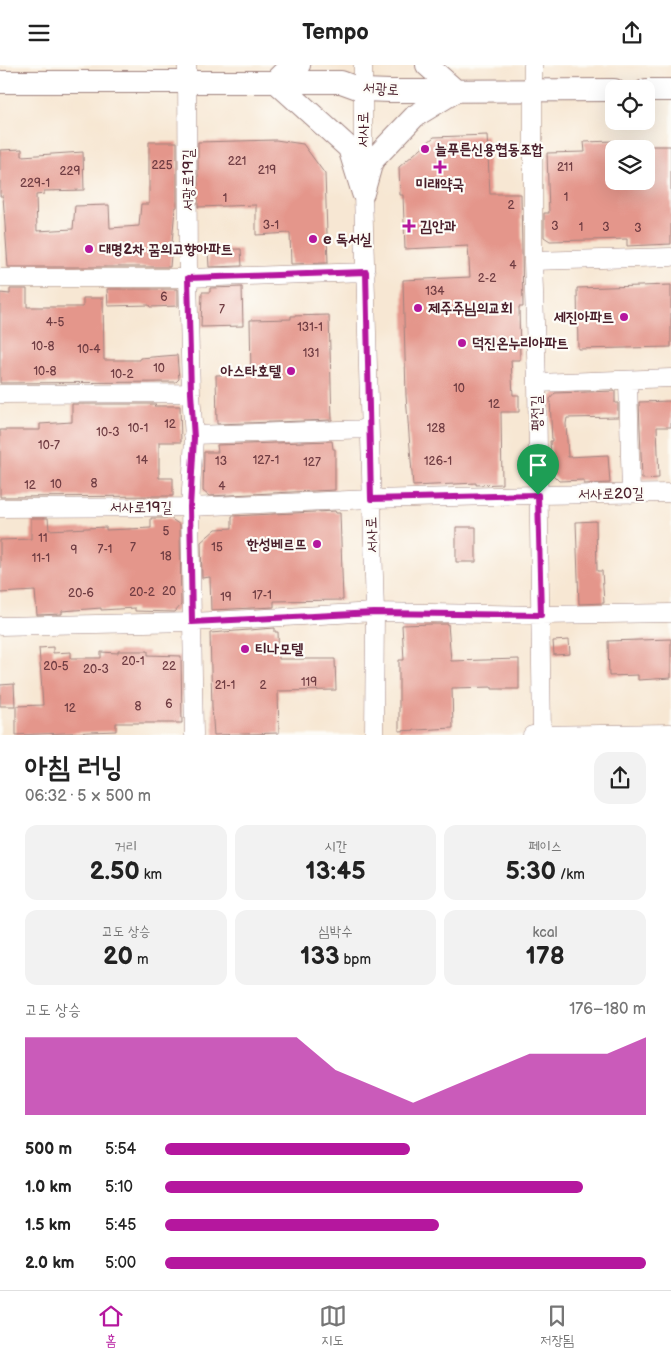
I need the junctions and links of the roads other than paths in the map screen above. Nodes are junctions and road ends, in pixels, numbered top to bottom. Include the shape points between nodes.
1 (299, 65) edge
2 (363, 65) edge
3 (427, 65) edge
4 (533, 65) edge
5 (187, 73) edge
6 (275, 81) junction
7 (0, 82) edge
8 (363, 89) junction
9 (671, 89) edge
10 (605, 90) edge
11 (655, 90) edge
12 (456, 91) junction
13 (533, 92) junction
14 (364, 193) junction
15 (671, 257) edge
16 (533, 261) junction
17 (366, 272) junction
18 (0, 278) edge
19 (188, 278) junction
20 (671, 378) edge
21 (628, 379) junction
22 (537, 383) junction
23 (191, 393) junction
24 (0, 394) edge
25 (369, 429) junction
26 (193, 435) junction
27 (671, 493) edge
28 (631, 494) junction
29 (538, 495) junction
30 (371, 499) junction
31 (190, 507) junction
32 (0, 508) edge
33 (374, 613) junction
34 (671, 613) edge
35 (541, 615) junction
36 (192, 622) junction
37 (0, 626) edge
38 (671, 733) edge
39 (194, 735) edge
40 (374, 735) edge
41 (532, 735) edge
42 (542, 735) edge

1 - 6 main road
2 - 8 street, 서사로
3 - 12 main road
4 - 13 street, 평전길
5 - 6 main road, 서광로
5 - 7 main road, 서광로
5 - 19 street, 서광로19길
6 - 8 main road, 서광로 via 341,82
6 - 14 main road via 349,148
8 - 12 main road, 서광로
8 - 14 street, 서사로
9 - 11 main road
10 - 13 main road, 서광로
12 - 13 main road, 서광로
12 - 14 main road via 414,116 372,161
13 - 16 street, 평전길 via 526,159
14 - 17 street, 서사로
15 - 16 street
16 - 22 street, 평전길
17 - 19 street
17 - 25 street, 서사로
18 - 19 street
19 - 23 street, 서광로19길
20 - 21 street
21 - 22 street
21 - 28 street
22 - 29 street, 평전길
23 - 24 street
23 - 26 street, 서광로19길
25 - 26 street
25 - 30 street, 서사로
26 - 31 street, 서광로19길
27 - 28 street, 서사로20길
28 - 29 street, 서사로20길
29 - 30 street, 서사로20길
29 - 35 street, 평전길
30 - 31 street, 서사로19길
30 - 33 street, 서사로
31 - 32 street, 서사로19길
31 - 36 street, 서광로19길
33 - 35 street
33 - 36 street
33 - 40 street, 서사로
34 - 35 street
35 - 42 street, 평전길
36 - 37 street
36 - 39 street, 서광로19길
38 - 42 street
41 - 42 street

